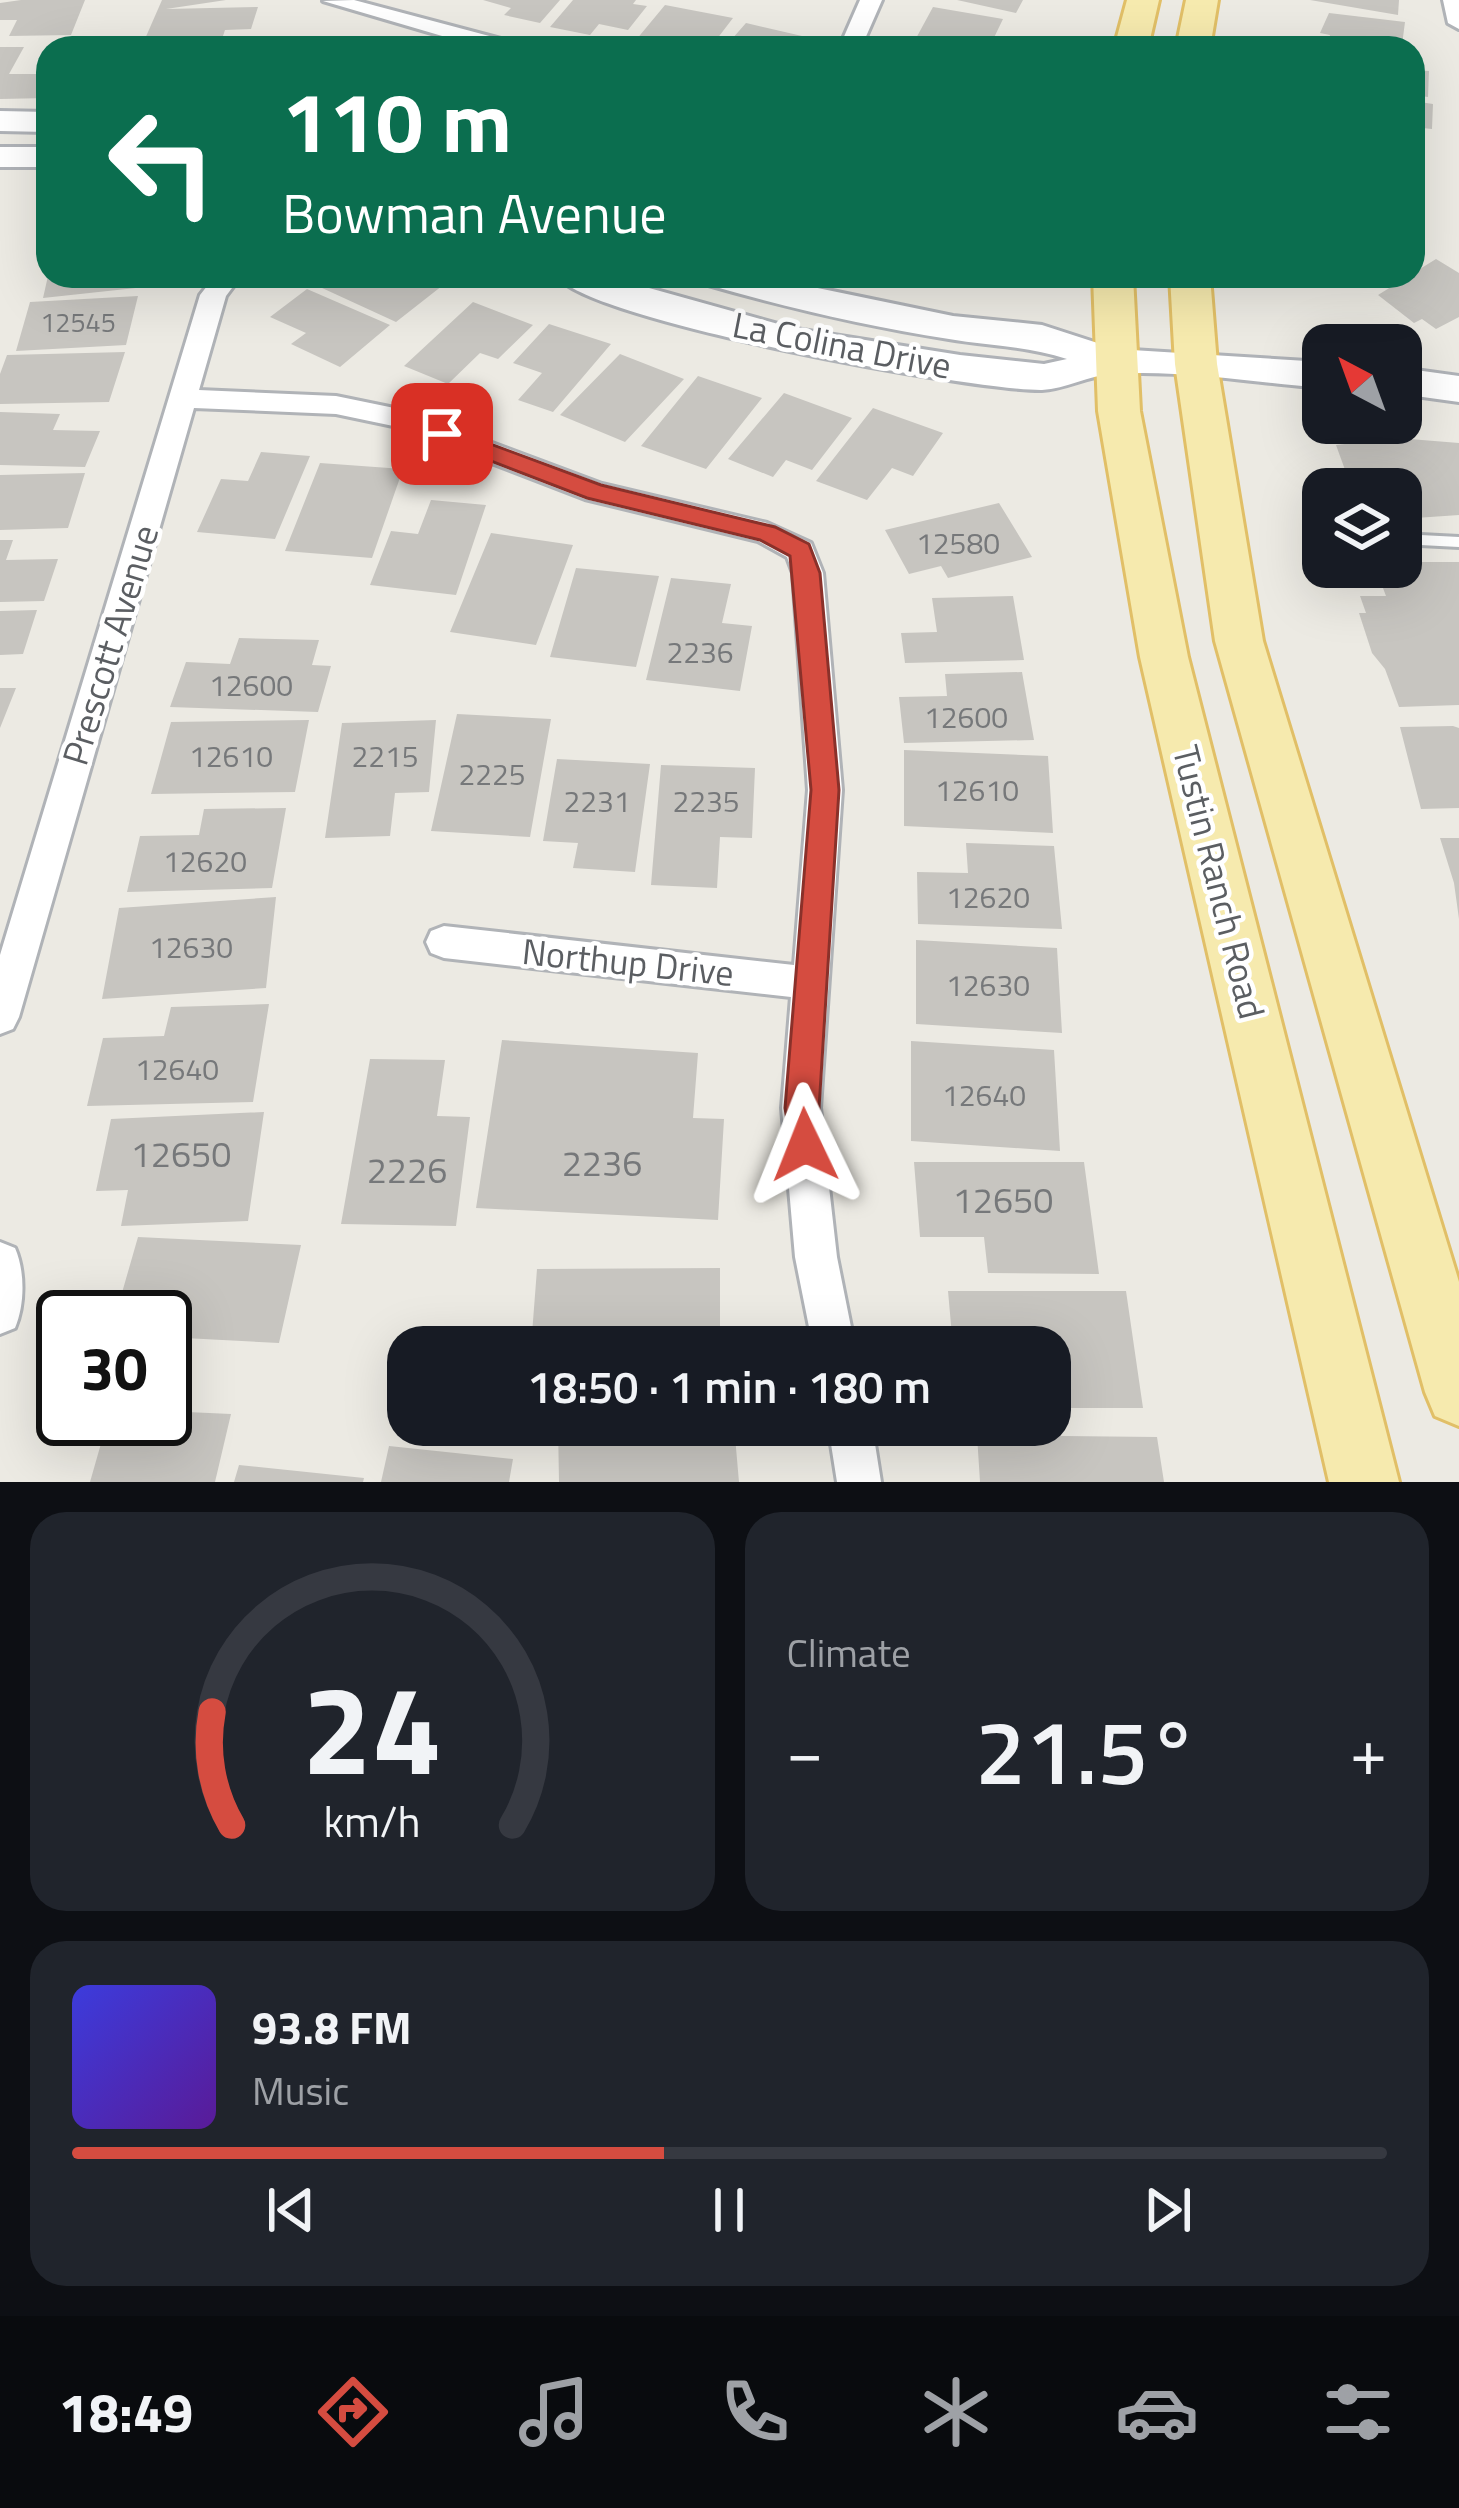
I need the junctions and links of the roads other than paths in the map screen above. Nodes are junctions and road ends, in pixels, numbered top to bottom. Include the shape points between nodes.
1 (871, 0) edge
2 (1143, 0) edge
3 (1202, 0) edge
4 (1454, 0) edge
5 (334, 1) edge
6 (1459, 23) edge
7 (464, 36) edge
8 (855, 36) edge
9 (1134, 36) edge
10 (1195, 36) edge
11 (0, 122) edge
12 (36, 122) edge
13 (0, 157) edge
14 (36, 157) edge
15 (219, 288) edge
16 (601, 288) edge
17 (766, 288) edge
18 (1113, 288) edge
19 (1191, 288) edge
20 (1113, 361) junction
21 (1196, 364) junction
22 (1302, 373) edge
23 (1422, 384) edge
24 (1459, 389) edge
25 (183, 398) junction
26 (1422, 540) edge
27 (1459, 542) edge
28 (444, 942) dead end
29 (812, 983) junction
30 (0, 1017) edge
31 (0, 1262) edge
32 (0, 1313) edge
33 (830, 1326) edge
34 (1459, 1392) edge
35 (853, 1446) edge
36 (859, 1482) edge
37 (1364, 1482) edge

1 - 8 street
2 - 9 main road
3 - 10 main road
4 - 6 street
5 - 7 street
11 - 12 street
13 - 14 street
15 - 25 street, Prescott Avenue
16 - 20 street, La Colina Drive via 796,341 937,364 1044,377
17 - 20 street, La Colina Drive via 953,328 1042,337
18 - 20 main road, Tustin Ranch Road
19 - 21 main road
20 - 21 street, La Colina Drive
20 - 37 main road, Tustin Ranch Road via 1164,657
21 - 22 street, La Colina Drive
21 - 34 main road via 1239,641
23 - 24 street
25 - 29 street via 336,405 404,419 595,492 767,533 800,550 825,790
25 - 30 street, Prescott Avenue
26 - 27 lane
28 - 29 street, Northup Drive
29 - 33 street via 801,1108
31 - 32 street
35 - 36 street

